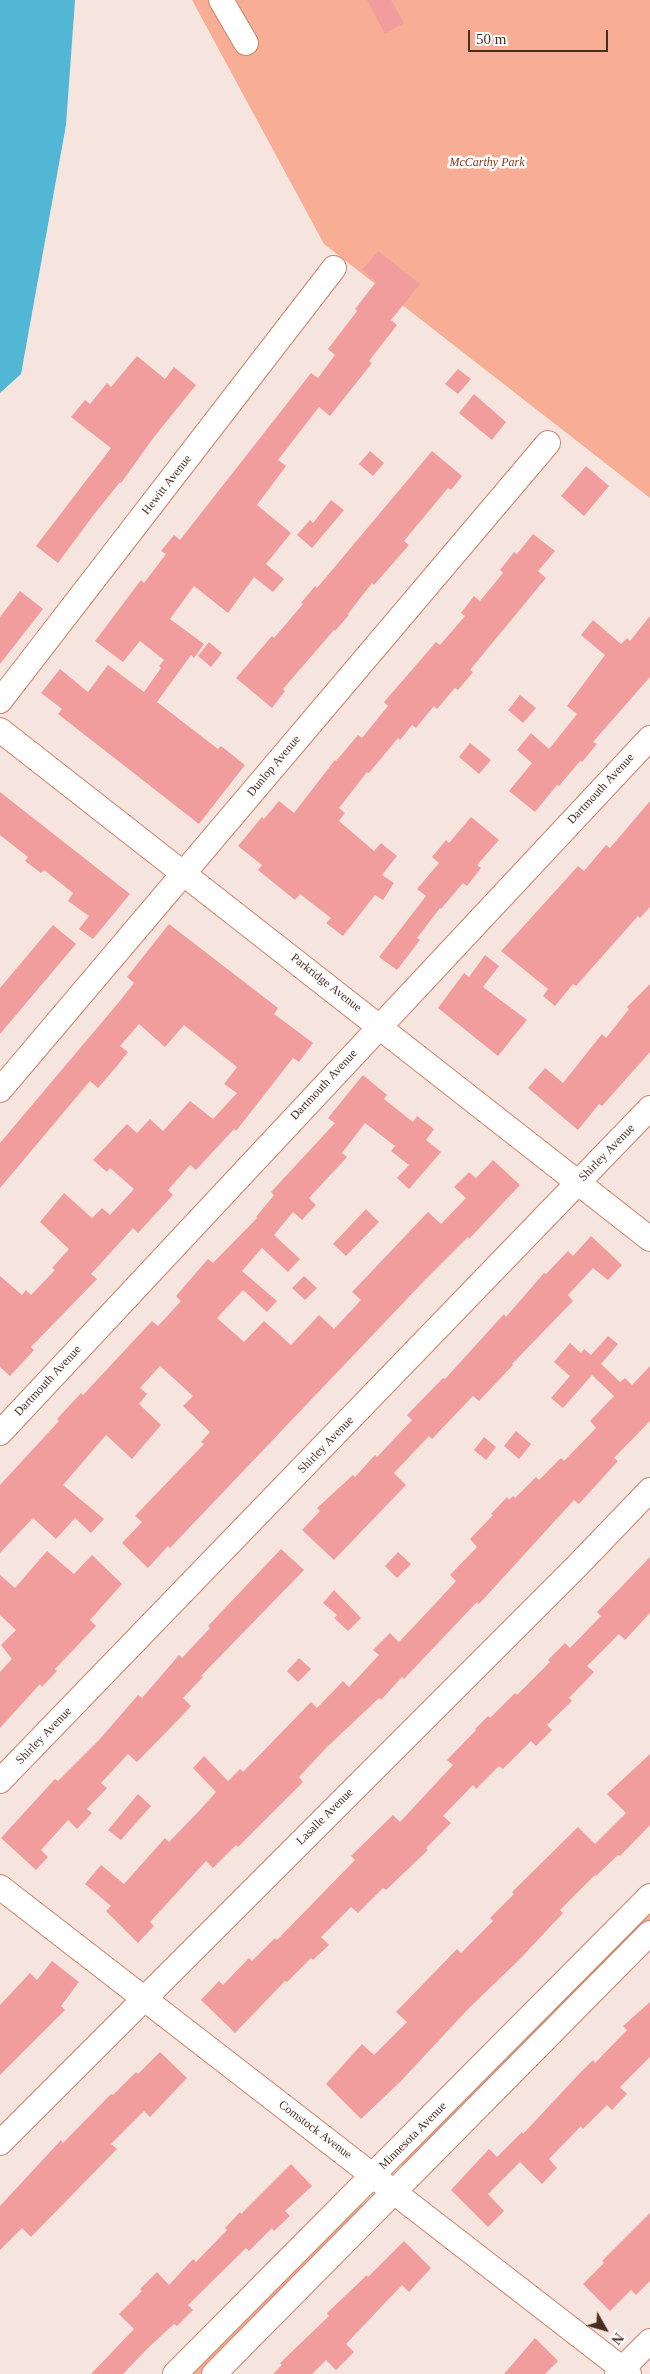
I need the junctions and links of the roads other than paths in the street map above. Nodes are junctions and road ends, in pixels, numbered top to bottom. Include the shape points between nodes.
1 (221, 0) edge
2 (246, 43) dead end
3 (334, 268) dead end
4 (548, 443) dead end
5 (0, 701) edge
6 (0, 730) edge
7 (650, 738) edge
8 (185, 872) junction
9 (380, 1026) junction
10 (0, 1090) edge
11 (650, 1108) edge
12 (578, 1183) junction
13 (650, 1239) edge
14 (0, 1433) edge
15 (650, 1490) edge
16 (0, 1781) edge
17 (0, 1887) edge
18 (650, 1896) edge
19 (650, 1933) edge
20 (143, 1999) junction
21 (0, 2144) edge
22 (374, 2175) junction
23 (394, 2191) junction
24 (650, 2341) edge
25 (623, 2372) edge
26 (175, 2374) edge
27 (214, 2374) edge

1 - 2 street
3 - 5 street, Hewitt Avenue
4 - 8 street, Dunlop Avenue
6 - 8 street, Parkridge Avenue
7 - 9 street, Dartmouth Avenue
8 - 9 street, Parkridge Avenue
8 - 10 street, Dunlop Avenue
9 - 12 street, Parkridge Avenue
9 - 14 street, Dartmouth Avenue
11 - 12 street, Shirley Avenue
12 - 13 street, Parkridge Avenue
12 - 16 street, Shirley Avenue
15 - 20 street, Lasalle Avenue
17 - 20 street, Comstock Avenue
18 - 22 street, Minnesota Avenue
19 - 23 street, Minnesota Avenue
20 - 21 street, Lasalle Avenue
20 - 22 street, Comstock Avenue
22 - 23 street, Comstock Avenue
22 - 26 street, Minnesota Avenue
23 - 25 street, Comstock Avenue
23 - 27 street, Minnesota Avenue
24 - 25 street

